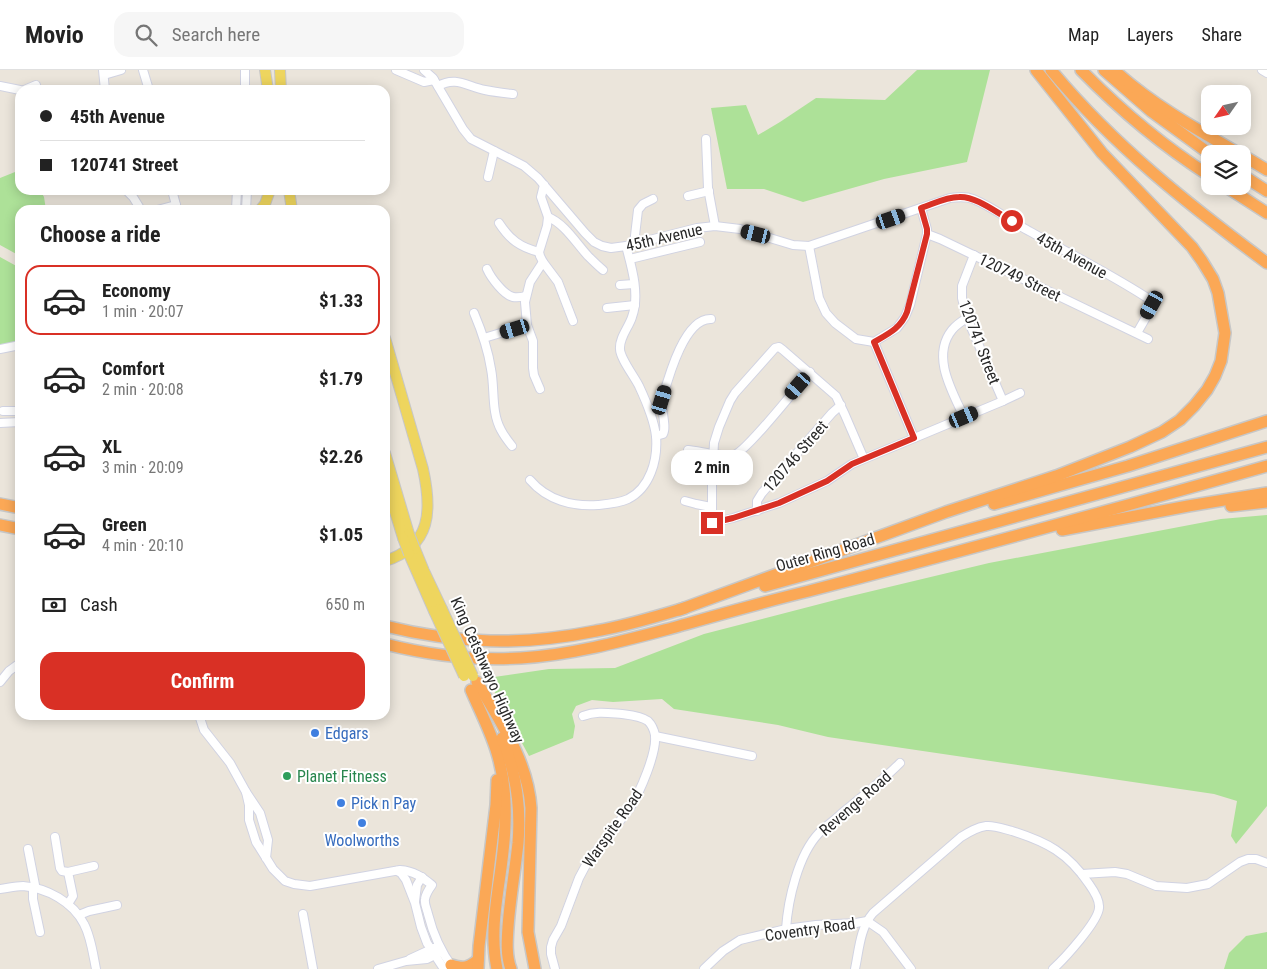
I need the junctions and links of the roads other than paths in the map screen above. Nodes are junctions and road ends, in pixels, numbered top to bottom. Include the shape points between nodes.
1 (121, 70) edge
2 (143, 70) edge
3 (245, 70) edge
4 (265, 70) edge
5 (272, 70) edge
6 (280, 70) edge
7 (396, 70) edge
8 (1036, 70) edge
9 (1051, 70) edge
10 (1081, 70) edge
11 (1104, 70) edge
12 (1114, 70) edge
13 (1262, 70) edge
14 (428, 71) edge
15 (103, 72) edge
16 (1267, 73) edge
17 (436, 83) junction
18 (105, 85) edge
19 (148, 85) edge
20 (245, 85) edge
21 (267, 85) edge
22 (274, 85) edge
23 (281, 85) edge
24 (0, 86) edge
25 (15, 89) edge
26 (513, 94) dead end
27 (706, 139) dead end
28 (1225, 145) edge
29 (1201, 148) edge
30 (494, 151) junction
31 (1251, 159) edge
32 (1267, 168) edge
33 (1201, 170) edge
34 (488, 177) dead end
35 (1251, 181) edge
36 (544, 184) junction
37 (708, 191) junction
38 (1267, 191) edge
39 (1238, 195) edge
40 (688, 196) dead end
41 (653, 199) dead end
42 (921, 208) junction
43 (1267, 214) edge
44 (548, 217) junction
45 (499, 223) dead end
46 (714, 226) junction
47 (927, 234) junction
48 (700, 242) dead end
49 (630, 245) junction
50 (809, 246) junction
51 (539, 252) junction
52 (974, 255) junction
53 (630, 259) junction
54 (543, 262) junction
55 (1267, 263) edge
56 (487, 269) dead end
57 (603, 270) dead end
58 (634, 284) junction
59 (620, 285) dead end
60 (526, 296) junction
61 (635, 305) junction
62 (607, 308) dead end
63 (474, 313) dead end
64 (967, 318) junction
65 (711, 319) dead end
66 (573, 320) dead end
67 (527, 325) junction
68 (1137, 333) junction
69 (484, 338) junction
70 (1148, 339) dead end
71 (874, 342) junction
72 (15, 346) edge
73 (0, 349) edge
74 (390, 355) edge
75 (810, 372) junction
76 (540, 389) dead end
77 (1020, 393) dead end
78 (1003, 401) junction
79 (841, 405) junction
80 (3, 411) dead end
81 (15, 411) edge
82 (964, 417) junction
83 (1267, 420) edge
84 (0, 422) edge
85 (15, 422) edge
86 (656, 436) junction
87 (914, 438) junction
88 (512, 446) dead end
89 (1267, 447) edge
90 (688, 450) dead end
91 (714, 454) junction
92 (864, 459) junction
93 (1267, 466) edge
94 (390, 473) edge
95 (687, 476) dead end
96 (530, 480) dead end
97 (712, 480) junction
98 (390, 493) edge
99 (1267, 493) edge
100 (685, 500) dead end
101 (1267, 502) edge
102 (0, 504) edge
103 (15, 507) edge
104 (711, 507) junction
105 (757, 511) junction
106 (1148, 514) junction
107 (0, 524) edge
108 (15, 528) edge
109 (886, 535) junction
110 (406, 536) junction
111 (945, 556) junction
112 (390, 559) edge
113 (680, 610) junction
114 (390, 627) edge
115 (390, 645) edge
116 (15, 667) edge
117 (471, 681) junction
118 (0, 682) edge
119 (583, 716) dead end
120 (201, 720) edge
121 (655, 736) junction
122 (752, 756) dead end
123 (900, 763) dead end
124 (246, 792) junction
125 (54, 837) dead end
126 (268, 840) junction
127 (256, 842) junction
128 (28, 849) dead end
129 (266, 858) junction
130 (1267, 863) edge
131 (94, 866) dead end
132 (397, 871) junction
133 (68, 872) junction
134 (1082, 874) junction
135 (422, 877) junction
136 (34, 888) junction
137 (0, 890) edge
138 (415, 903) junction
139 (68, 904) junction
140 (117, 905) dead end
141 (303, 914) dead end
142 (79, 916) junction
143 (867, 921) junction
144 (786, 929) junction
145 (40, 932) dead end
146 (440, 949) junction
147 (432, 953) junction
148 (478, 964) edge
149 (449, 968) edge
150 (96, 969) edge
151 (313, 969) edge
152 (378, 969) edge
153 (497, 969) edge
154 (511, 969) edge
155 (535, 969) edge
156 (556, 969) edge
157 (704, 969) edge
158 (855, 969) edge
159 (911, 969) edge
160 (1053, 969) edge

1 - 15 street
2 - 19 street
3 - 20 street
4 - 21 main road
5 - 22 main road
6 - 23 main road
7 - 17 street via 424,82
8 - 109 highway via 1102,153 1192,246 1202,261 1213,279 1223,318 1225,333 1221,360 1207,390 1194,406 1162,432 1056,476
9 - 55 highway via 1098,122 1164,184
10 - 33 highway via 1146,130
11 - 29 highway via 1151,112
12 - 28 highway via 1158,105
13 - 16 street
14 - 17 street, 45th Avenue
15 - 18 street
17 - 26 street via 461,82
17 - 30 street, 45th Avenue via 471,139
24 - 25 street
27 - 37 street
30 - 34 street
30 - 36 street, 45th Avenue via 524,166
31 - 32 highway
35 - 38 highway
36 - 44 street via 541,198
36 - 49 street, 45th Avenue via 594,242 611,248
37 - 40 street
37 - 46 street
39 - 43 highway
41 - 49 street via 638,210
42 - 47 street
42 - 50 street, 45th Avenue
42 - 68 street, 45th Avenue via 954,197 972,199 1090,264 1153,302
44 - 51 street
44 - 57 street via 561,226
45 - 51 street via 519,245
46 - 49 street, 45th Avenue
46 - 50 street, 45th Avenue via 740,229 792,245
47 - 52 street, 120749 Street
47 - 71 street via 905,317 897,328
48 - 53 street
49 - 53 street
50 - 71 street via 819,298 826,313 856,339
51 - 54 street
52 - 64 street, 120741 Street via 962,286
52 - 68 street, 120749 Street
53 - 58 street
54 - 60 street via 530,282
54 - 66 street via 558,282
56 - 60 street via 511,297
58 - 59 street
58 - 61 street
60 - 67 street
61 - 62 street
61 - 86 street via 620,349 648,407
63 - 69 street
64 - 78 street, 120741 Street
64 - 82 street via 952,330 947,339 943,362
65 - 86 street via 696,324 683,341 662,400 665,431
67 - 69 street
67 - 76 street via 533,341 534,374
68 - 70 street, 120749 Street
69 - 88 street via 492,371 496,418
71 - 87 street
72 - 73 street
74 - 112 main road via 423,469 429,507 426,525 415,542 402,554
75 - 79 street
75 - 91 street via 741,451 724,456
75 - 91 street via 783,350 775,348 732,398 716,434
77 - 78 street, 120741 Street
78 - 82 street, 120741 Street
79 - 92 street
79 - 105 street, 120746 Street via 762,493 757,501
80 - 81 street
82 - 87 street, 120741 Street
83 - 109 highway via 1128,466
84 - 85 street
86 - 96 street via 648,480 640,491 622,501 591,506 568,503 541,491
87 - 92 street, 120741 Street
89 - 113 highway, Outer Ring Road
90 - 91 street
91 - 97 street
92 - 105 street, 120741 Street via 822,484
93 - 111 highway, Outer Ring Road
94 - 110 main road, King Cetshwayo Highway
95 - 97 street
97 - 104 street
98 - 110 main road, King Cetshwayo Highway
99 - 106 highway
100 - 104 street
101 - 106 highway
102 - 103 highway
104 - 105 street, 120741 Street via 712,523
106 - 111 highway
107 - 108 highway
109 - 113 highway
110 - 117 main road, King Cetshwayo Highway, bridge
111 - 115 highway, Outer Ring Road via 610,644 555,655 480,659
113 - 114 highway, Outer Ring Road via 598,631 525,641 461,640
116 - 118 street
117 - 148 highway via 497,780
117 - 153 highway, King Cetshwayo Highway via 498,754 504,787 504,843 493,929
117 - 154 highway, King Cetshwayo Highway via 504,742 517,794 518,843 508,934
117 - 155 highway via 497,715 522,766 530,793 528,932
119 - 121 street via 597,712 641,718 647,720
120 - 124 street via 204,730 230,763
121 - 122 street
121 - 156 street, Warspite Road via 651,759 636,799 579,878 553,940 551,954
123 - 144 street, Revenge Road via 820,831 809,846 794,885
124 - 126 street via 260,813
124 - 127 street via 249,820
125 - 133 street via 60,868
126 - 127 street
126 - 129 street
127 - 129 street
128 - 136 street
129 - 132 street via 280,878 303,886
130 - 134 street via 1248,859 1208,884 1187,888 1156,886 1115,872
131 - 133 street
132 - 135 street
132 - 138 street via 406,880
133 - 139 street via 73,896
134 - 143 street via 1060,852 1043,842 1005,829 982,827 961,837
134 - 160 street via 1098,900 1098,915
135 - 138 street via 417,885
135 - 146 street via 432,885 427,891 425,905
136 - 137 street via 23,886
136 - 139 street
136 - 145 street via 33,900
138 - 147 street
139 - 142 street
140 - 142 street
141 - 151 street
142 - 150 street via 85,925
143 - 144 street, Coventry Road
143 - 158 street
143 - 159 street via 884,932
144 - 157 street, Coventry Road via 734,943
146 - 147 street
146 - 149 street
147 - 149 street
147 - 152 street via 427,959
148 - 149 highway

